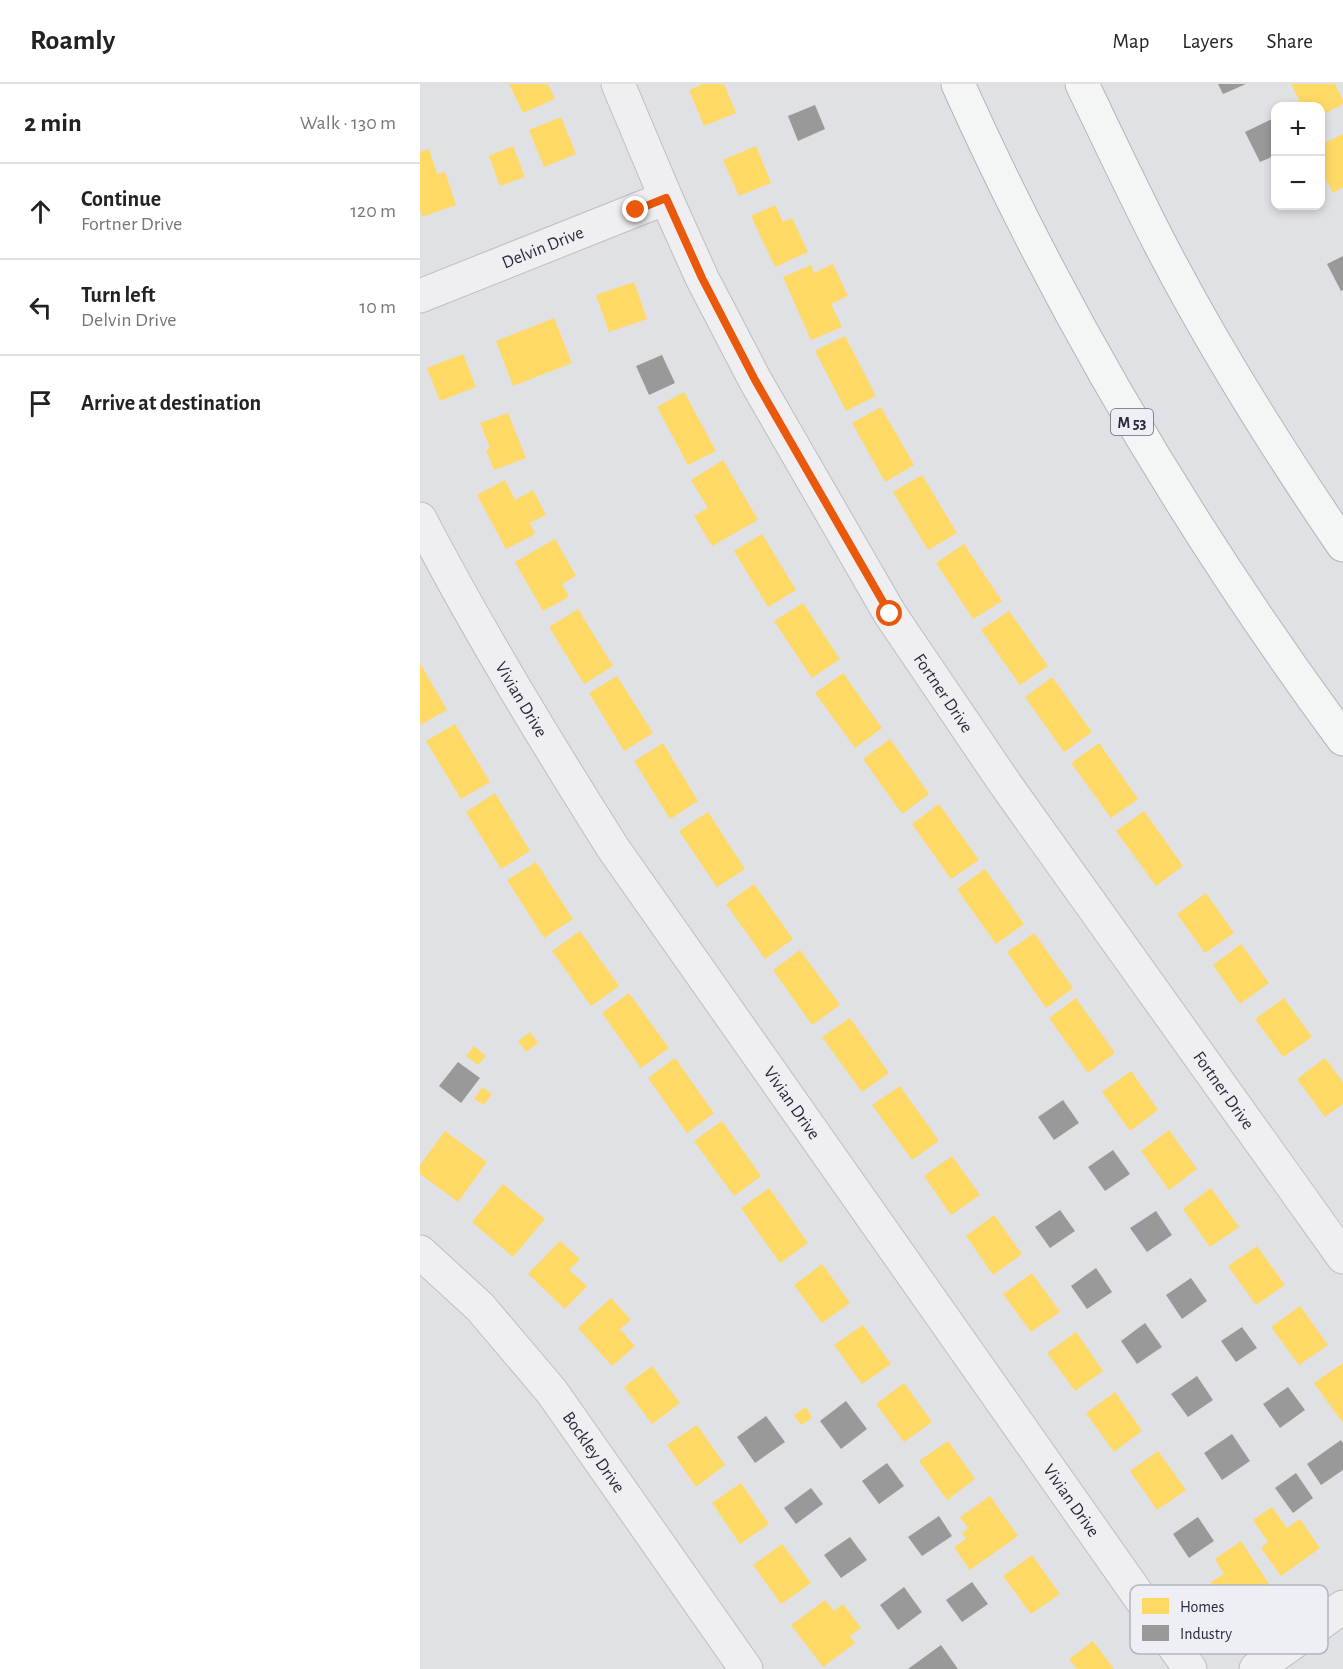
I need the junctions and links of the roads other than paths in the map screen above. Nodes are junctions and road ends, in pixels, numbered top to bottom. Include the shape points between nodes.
1 (618, 84) edge
2 (958, 84) edge
3 (1082, 84) edge
4 (666, 198) junction
5 (420, 296) edge
6 (420, 519) edge
7 (1343, 545) edge
8 (1343, 739) edge
9 (420, 1252) edge
10 (1343, 1257) edge
11 (1131, 1585) edge
12 (1343, 1607) edge
13 (1328, 1618) edge
14 (1179, 1654) edge
15 (1277, 1654) edge
16 (746, 1669) edge
17 (1190, 1669) edge
18 (1256, 1669) edge

1 - 4 street, Fortner Drive
2 - 8 highway, M 53 via 1066,306 1149,450 1222,568
3 - 7 highway via 1159,241 1213,338 1275,443
4 - 5 street, Delvin Drive
4 - 10 street, Fortner Drive via 755,380 890,614 1006,785
6 - 11 street, Vivian Drive via 527,710 613,848
9 - 16 street, Bockley Drive via 480,1307 552,1392
12 - 13 street
14 - 17 street, Vivian Drive
15 - 18 street

